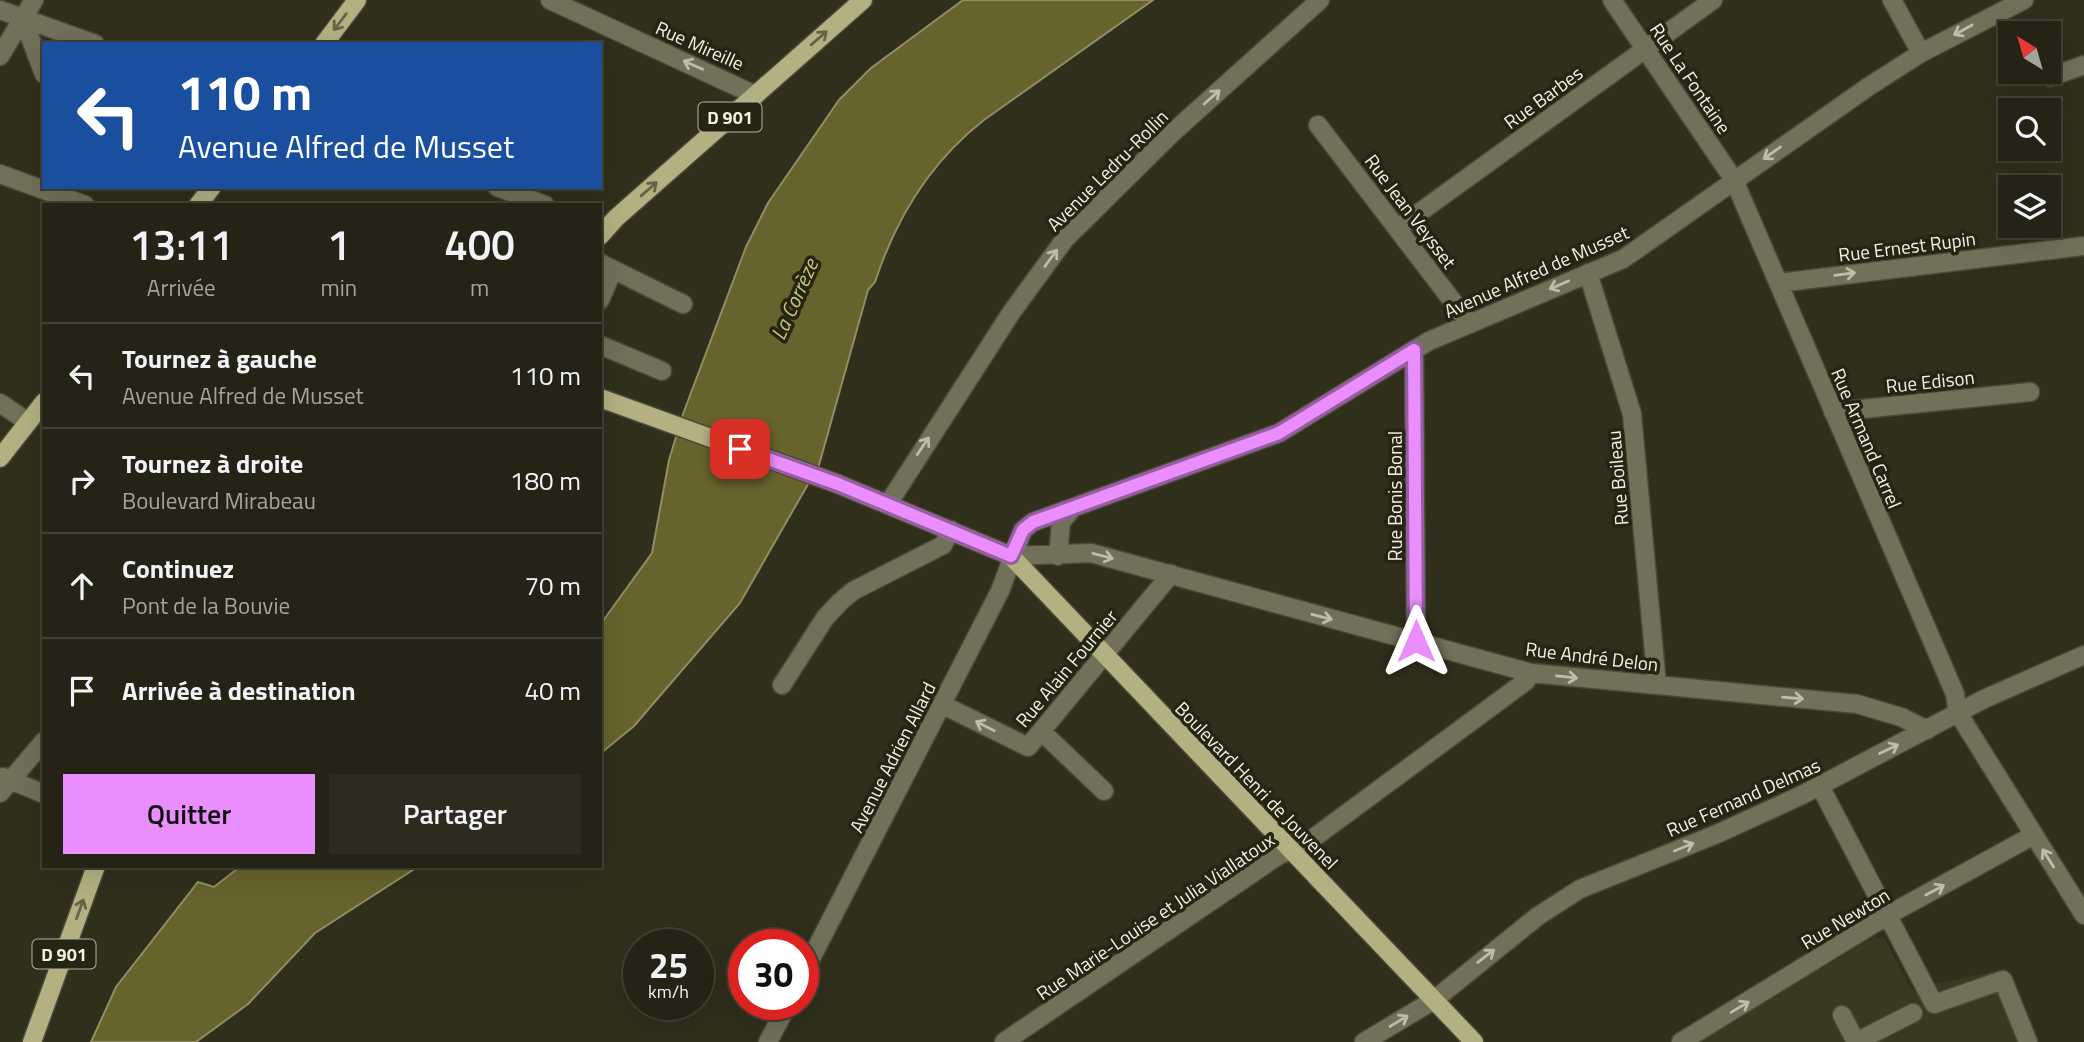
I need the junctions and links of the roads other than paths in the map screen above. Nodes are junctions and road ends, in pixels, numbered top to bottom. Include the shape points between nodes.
1 (34, 0) edge
2 (357, 0) edge
3 (550, 0) edge
4 (863, 0) edge
5 (1320, 0) edge
6 (1612, 0) edge
7 (1713, 0) edge
8 (1892, 0) edge
9 (2024, 0) edge
10 (2000, 4) edge
11 (0, 10) edge
12 (23, 19) junction
13 (47, 39) edge
14 (76, 42) edge
15 (326, 42) edge
16 (1646, 49) junction
17 (1921, 53) junction
18 (0, 56) edge
19 (2084, 65) edge
20 (42, 69) edge
21 (2062, 73) edge
22 (755, 95) junction
23 (1318, 125) dead end
24 (0, 174) edge
25 (1734, 180) junction
26 (42, 186) edge
27 (51, 189) edge
28 (210, 189) edge
29 (502, 189) edge
30 (81, 198) edge
31 (200, 203) edge
32 (540, 203) edge
33 (1398, 228) junction
34 (602, 230) edge
35 (2084, 246) edge
36 (607, 266) edge
37 (1588, 273) junction
38 (1778, 283) junction
39 (602, 290) edge
40 (684, 304) dead end
41 (1470, 324) junction
42 (602, 346) edge
43 (1414, 350) junction
44 (662, 371) dead end
45 (2030, 392) dead end
46 (602, 399) edge
47 (0, 403) edge
48 (42, 404) edge
49 (1833, 412) junction
50 (27, 422) junction
51 (0, 458) edge
52 (888, 504) junction
53 (1073, 508) junction
54 (951, 530) junction
55 (1011, 556) junction
56 (1058, 556) junction
57 (1171, 574) junction
58 (1416, 641) junction
59 (2084, 654) edge
60 (1104, 655) junction
61 (1531, 673) junction
62 (782, 685) dead end
63 (1657, 685) junction
64 (943, 705) junction
65 (1958, 713) junction
66 (1927, 730) junction
67 (1041, 731) junction
68 (42, 743) edge
69 (4, 783) edge
70 (1820, 786) junction
71 (1104, 791) dead end
72 (42, 793) edge
73 (2034, 835) junction
74 (1291, 850) junction
75 (95, 868) edge
76 (1888, 915) junction
77 (2084, 915) edge
78 (819, 943) edge
79 (1434, 1000) junction
80 (1913, 1013) dead end
81 (1842, 1015) dead end
82 (780, 1020) edge
83 (32, 1042) edge
84 (768, 1042) edge
85 (1004, 1042) edge
86 (1364, 1042) edge
87 (1474, 1042) edge
88 (1681, 1042) edge
89 (1856, 1042) edge
90 (2028, 1042) edge

1 - 12 street
2 -> 15 main road
22 -> 3 street, Rue Mireille
22 -> 4 main road, D 901
52 -> 5 street, Avenue Ledru-Rollin via 1011,313 1065,239
6 - 16 street, Rue La Fontaine
7 - 16 street, Rue Barbes
8 - 17 street
9 - 10 street, Avenue Alfred de Musset
10 -> 17 street, Avenue Alfred de Musset
11 - 12 street
12 - 13 street
12 - 18 street
12 - 20 street
13 - 14 street
16 - 25 street, Rue La Fontaine
16 - 33 street, Rue Barbes
17 -> 25 street, Avenue Alfred de Musset
19 - 21 street
34 -> 22 main road, D 901
23 - 33 street, Rue Jean Veysset
24 - 26 street
25 - 37 street, Avenue Alfred de Musset via 1639,249
25 - 38 street, Rue Armand Carrel
27 - 30 street
28 - 31 main road
29 - 32 street
33 - 41 street, Rue Jean Veysset
38 -> 35 street, Rue Ernest Rupin
36 - 39 street
36 - 40 street
37 -> 41 street, Avenue Alfred de Musset
37 - 63 street, Rue Boileau via 1632,414
38 - 49 street, Rue Armand Carrel
41 - 43 street, Avenue Alfred de Musset
42 - 44 street
43 - 53 street, Avenue Alfred de Musset via 1279,433
43 - 58 street, Rue Bonis Bonal
45 - 49 street, Rue Edison
46 - 52 main road
47 - 50 street
48 - 50 main road
49 - 65 street, Rue Armand Carrel via 1952,687
50 - 51 main road
52 - 54 main road
53 - 55 street, Avenue Alfred de Musset via 1033,522 1023,530
53 - 56 street via 1060,522
54 - 55 main road
54 - 62 street via 943,545 840,602
55 - 56 street, Rue André Delon
55 - 60 main road, Boulevard Henri de Jouvenel
55 - 64 street, Avenue Adrien Allard via 1000,591
56 -> 57 street, Rue André Delon via 1091,553
57 -> 58 street, Rue André Delon
57 - 60 street, Rue Alain Fournier
58 - 61 street, Rue André Delon
59 - 65 street, Rue Fernand Delmas
60 - 67 street, Rue Alain Fournier
60 - 74 main road, Boulevard Henri de Jouvenel
61 -> 63 street, Rue André Delon
61 - 74 street, Rue Marie-Louise et Julia Viallatoux via 1304,845
63 -> 66 street, Rue André Delon via 1857,704
67 -> 64 street, Rue Alain Fournier via 1028,747
64 - 78 street, Avenue Adrien Allard
65 - 66 street, Rue Fernand Delmas
65 - 73 street, Rue Armand Carrel
70 -> 66 street, Rue Fernand Delmas
67 - 71 street
68 - 69 street
69 - 72 street
70 - 76 street
79 -> 70 street, Rue Fernand Delmas via 1538,916 1580,889
76 -> 73 street, Rue Newton
77 -> 73 street, Rue Armand Carrel
74 - 79 main road, Boulevard Henri de Jouvenel
74 - 85 street, Rue Marie-Louise et Julia Viallatoux
83 -> 75 main road, D 901
88 -> 76 street, Rue Newton via 1802,974
76 - 90 street via 1917,981 1934,1004 2003,980
86 -> 79 street, Rue Fernand Delmas
79 - 87 main road, Boulevard Henri de Jouvenel
80 - 89 street
81 - 89 street
82 - 84 street

